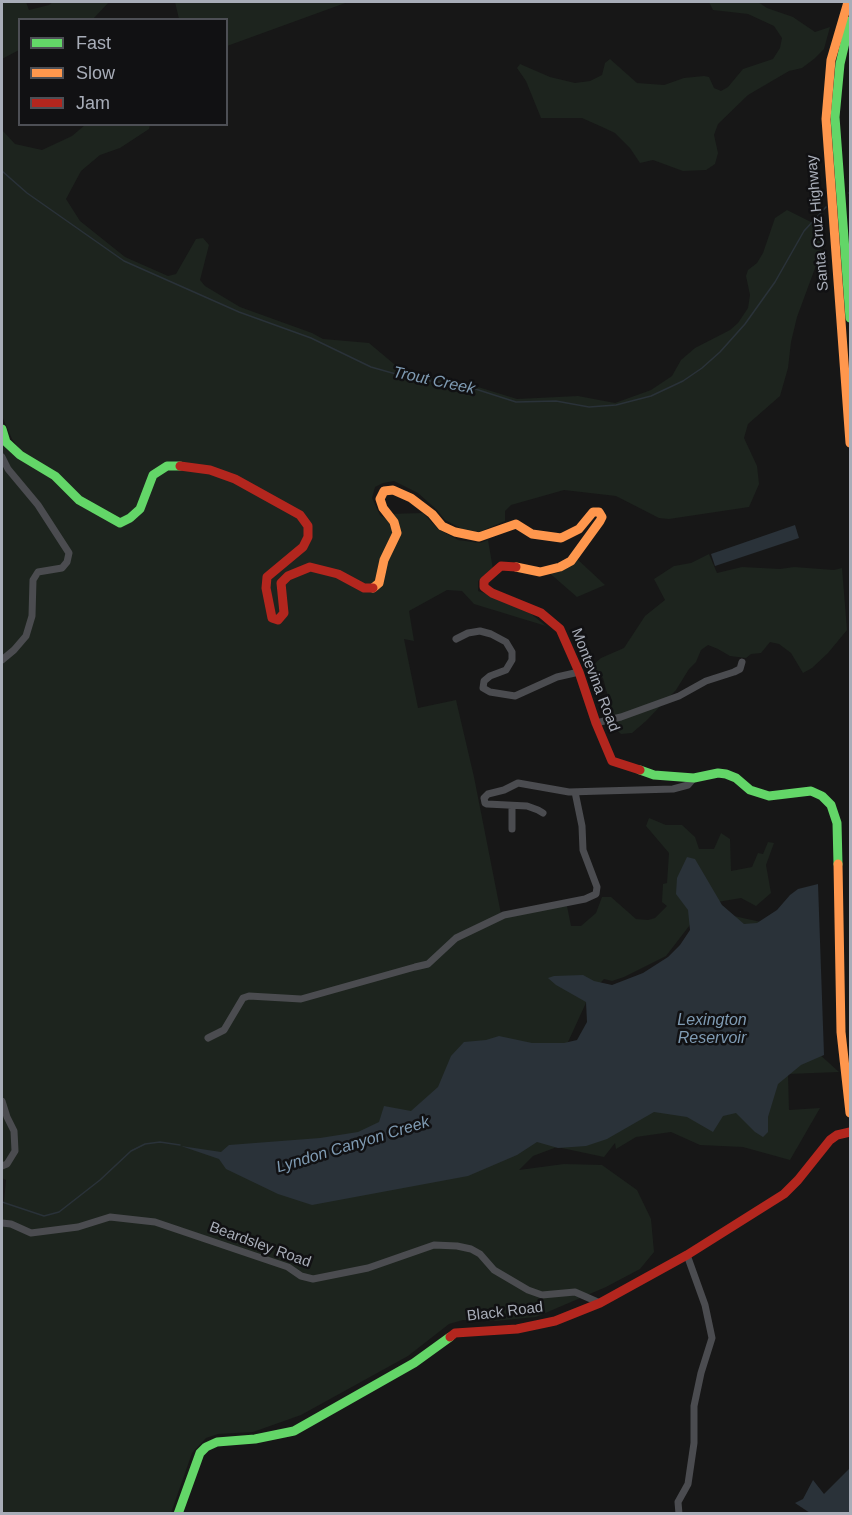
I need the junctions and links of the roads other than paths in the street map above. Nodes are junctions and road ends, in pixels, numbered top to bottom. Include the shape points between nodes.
1 (848, 2) edge
2 (850, 21) edge
3 (850, 318) edge
4 (2, 429) edge
5 (850, 444) edge
6 (2, 457) edge
7 (456, 639) dead end
8 (2, 660) edge
9 (742, 662) dead end
10 (579, 672) junction
11 (596, 723) junction
12 (694, 778) junction
13 (575, 792) junction
14 (512, 807) junction
15 (543, 813) dead end
16 (512, 829) dead end
17 (208, 1038) dead end
18 (2, 1099) edge
19 (850, 1113) edge
20 (850, 1132) edge
21 (2, 1166) edge
22 (2, 1223) edge
23 (687, 1255) junction
24 (600, 1303) junction
25 (178, 1514) edge
26 (680, 1514) edge

1 - 5 main road, Santa Cruz Highway via 831,60 826,126
2 - 3 main road, Santa Cruz Highway via 839,71 835,124
4 - 10 main road, Montevina Road via 6,442 20,455 55,476 79,500 120,523 140,509 153,475 167,466 210,470 235,479 300,515 308,526 303,547 267,576 272,618 278,620 284,613 281,583 310,567 338,574 364,588 374,588 379,583 384,560 397,533 380,499 384,491 393,490 411,498 441,526 479,537 516,524 532,534 561,538 598,512 602,515 600,521 576,556 565,565 534,572 501,566 483,584 492,593 541,612 556,625
6 - 8 street via 69,553 62,568 38,572 33,580 32,616 26,636
7 - 10 street via 480,631 506,642 512,660 506,670 484,681 483,688 490,692 515,696 556,677
9 - 11 street via 740,669 679,696
10 - 11 main road, Montevina Road
11 - 12 main road, Montevina Road via 612,761 654,775
12 - 13 street via 688,785 674,789
12 - 19 main road, Montevina Road via 726,774 750,790 769,796 811,791 825,799 835,812 841,1032
13 - 14 street via 518,783 484,798 487,804
13 - 17 street via 583,850 596,894 504,915 456,938 428,964 415,968 301,999 243,998 224,1030
14 - 15 street via 527,806
14 - 16 street
18 - 21 street via 14,1131 15,1150
20 - 23 main road, Black Road via 826,1143 784,1194
22 - 24 street, Beardsley Road via 31,1233 78,1227 110,1217 155,1222 313,1279 368,1268 434,1245 457,1246 480,1254 494,1270 528,1290 542,1295 575,1292
23 - 24 main road, Black Road
23 - 26 street via 712,1338 694,1406 694,1443 688,1484 678,1502
24 - 25 main road, Black Road via 555,1321 455,1333 414,1363 294,1431 206,1447 200,1453

